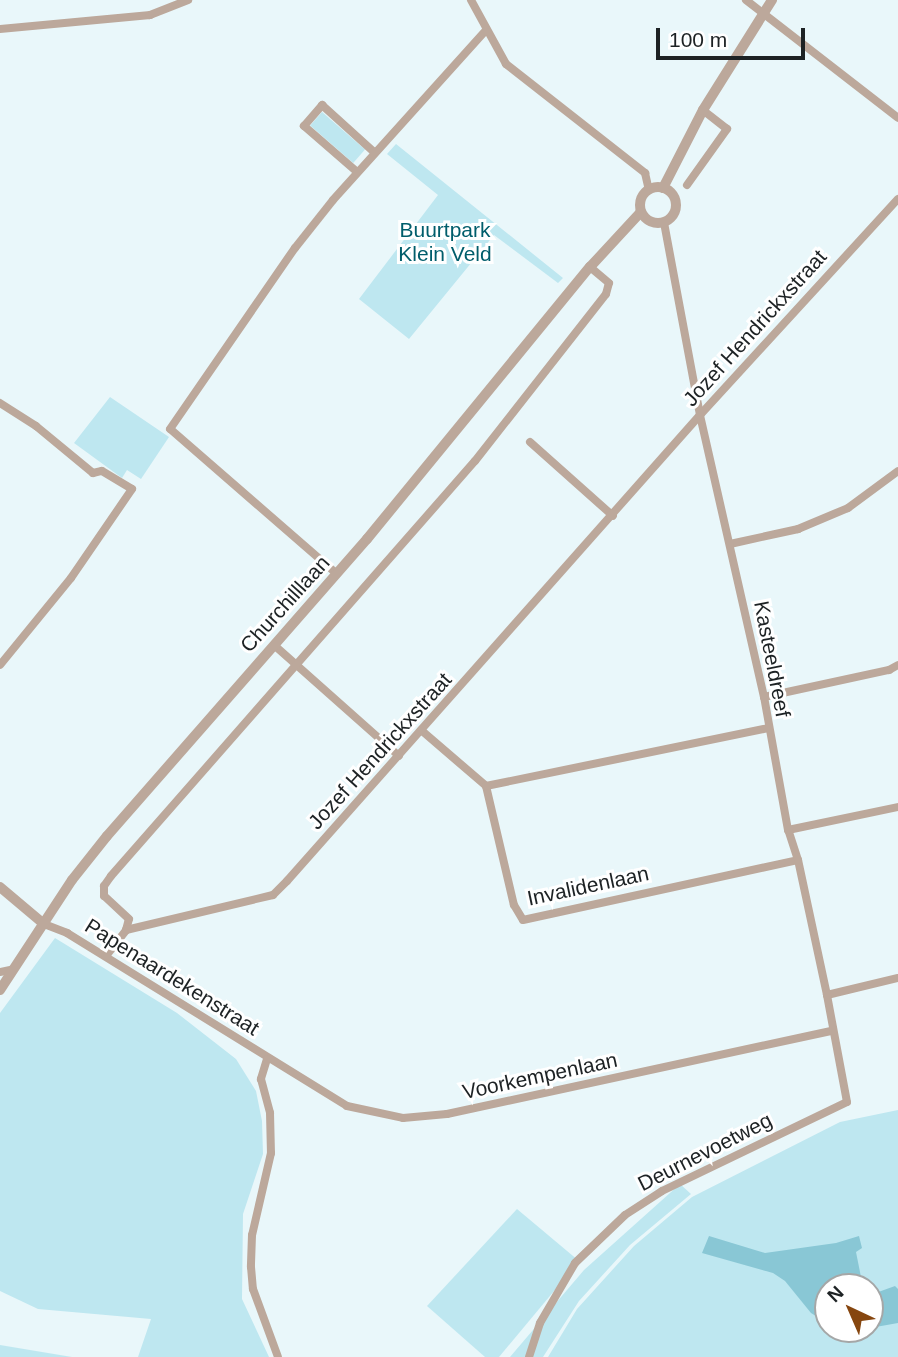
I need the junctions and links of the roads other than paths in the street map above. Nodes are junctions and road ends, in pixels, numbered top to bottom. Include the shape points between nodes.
1 (188, 0) edge
2 (471, 0) edge
3 (746, 0) edge
4 (772, 0) edge
5 (765, 12) junction
6 (0, 29) edge
7 (485, 31) junction
8 (702, 110) junction
9 (898, 118) edge
10 (374, 152) junction
11 (356, 171) junction
12 (687, 185) dead end
13 (663, 188) junction
14 (649, 190) junction
15 (898, 199) edge
16 (642, 212) junction
17 (664, 222) junction
18 (590, 267) junction
19 (0, 402) edge
20 (700, 415) junction
21 (530, 442) dead end
22 (898, 471) edge
23 (613, 516) junction
24 (730, 544) junction
25 (337, 574) junction
26 (274, 645) junction
27 (295, 664) junction
28 (0, 665) edge
29 (898, 665) edge
30 (764, 697) junction
31 (768, 728) junction
32 (421, 730) junction
33 (398, 756) junction
34 (486, 786) junction
35 (898, 807) edge
36 (788, 830) junction
37 (798, 860) junction
38 (0, 887) edge
39 (44, 924) junction
40 (126, 930) junction
41 (106, 956) junction
42 (14, 969) junction
43 (0, 972) edge
44 (898, 978) edge
45 (0, 990) edge
46 (827, 995) junction
47 (832, 1031) junction
48 (267, 1059) junction
49 (847, 1102) joint
50 (278, 1357) edge
51 (529, 1357) edge

1 - 6 street via 149,15
2 - 7 street
3 - 5 street
4 - 5 street
5 - 8 street
5 - 9 street
7 - 10 street
7 - 14 street via 506,64 645,173
8 - 12 street via 727,129
8 - 13 street
10 - 11 street
10 - 11 street via 322,105 304,126
11 - 25 street via 295,248 170,429
13 - 14 street
13 - 17 street via 676,201 674,214
14 - 16 street via 641,200
15 - 20 street, Jozef Hendrickxstraat
16 - 17 street via 653,223
16 - 18 street, Churchilllaan
17 - 20 street, Kasteeldreef
18 - 25 street, Churchilllaan
18 - 27 street via 609,283 606,294 475,461
19 - 28 street via 93,473 102,471 132,489 71,578
20 - 23 street, Jozef Hendrickxstraat
20 - 24 street, Kasteeldreef
21 - 23 street
22 - 24 street via 848,508 798,530
23 - 32 street, Jozef Hendrickxstraat
24 - 30 street, Kasteeldreef
25 - 26 street, Churchilllaan
26 - 27 street
26 - 39 street, Churchilllaan via 107,836
27 - 33 street
27 - 40 street via 104,886 104,897 129,919
29 - 30 street
30 - 31 street, Kasteeldreef
31 - 34 street
31 - 36 street, Kasteeldreef
32 - 33 street, Jozef Hendrickxstraat
32 - 34 street
33 - 40 street, Jozef Hendrickxstraat via 273,895
34 - 37 street, Invalidenlaan via 514,905 523,920
35 - 36 street
36 - 37 street, Kasteeldreef
37 - 46 street, Kasteeldreef
38 - 39 street
39 - 41 street, Papenaardekenstraat
39 - 42 street, Churchilllaan
40 - 41 street
41 - 48 street, Papenaardekenstraat
42 - 43 street
42 - 45 street, Churchilllaan
44 - 46 street
46 - 47 street, Kasteeldreef
47 - 48 street, Voorkempenlaan via 447,1114 403,1118 347,1106
47 - 49 street, Kasteeldreef
48 - 50 street, Papenaardekenstraat via 261,1079 270,1113 271,1153 252,1235 251,1267 253,1289
49 - 51 street, Deurnevoetweg via 662,1191 625,1215 575,1263 540,1324

